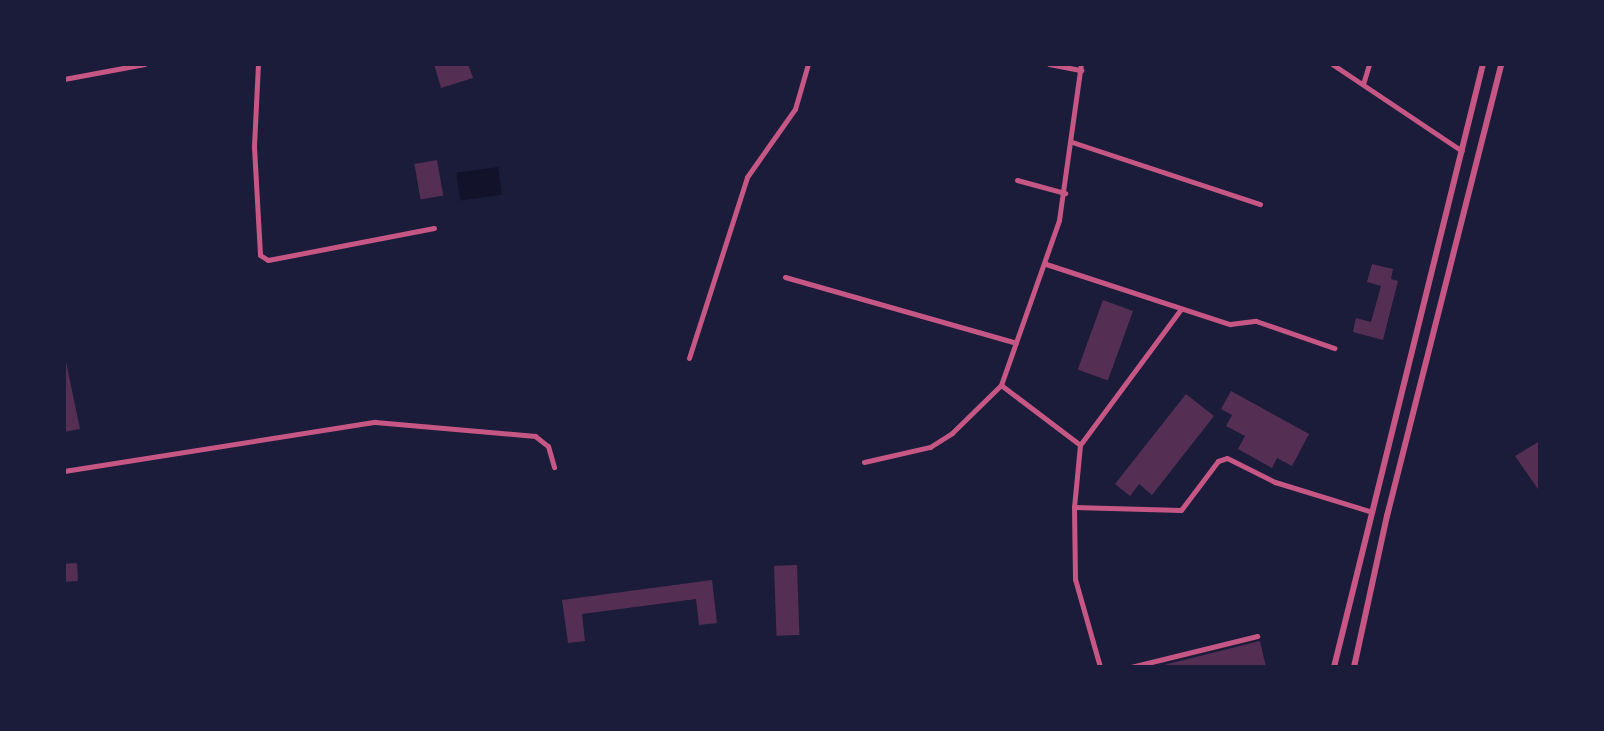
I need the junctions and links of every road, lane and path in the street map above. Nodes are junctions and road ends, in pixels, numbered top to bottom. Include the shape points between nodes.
1 (145, 64) edge
2 (258, 64) edge
3 (808, 64) edge
4 (1049, 64) edge
5 (1332, 64) edge
6 (1369, 64) edge
7 (1483, 64) edge
8 (1501, 64) edge
9 (1081, 67) edge
10 (64, 79) edge
11 (1363, 84) junction
12 (1072, 142) junction
13 (1462, 151) junction
14 (1017, 180) dead end
15 (1065, 193) junction
16 (1260, 204) dead end
17 (1445, 219) junction
18 (1463, 223) junction
19 (434, 228) dead end
20 (1046, 264) junction
21 (785, 277) dead end
22 (1181, 309) junction
23 (1016, 343) junction
24 (1334, 348) dead end
25 (689, 358) dead end
26 (1001, 385) junction
27 (1080, 445) junction
28 (864, 462) dead end
29 (554, 467) dead end
30 (64, 471) edge
31 (1074, 507) junction
32 (1369, 511) junction
33 (1387, 516) junction
34 (1366, 526) junction
35 (1383, 531) junction
36 (1257, 636) dead end
37 (1098, 665) edge
38 (1131, 667) edge
39 (1334, 667) edge
40 (1354, 667) edge

1 - 10 street
2 - 19 street via 254,147 260,255 268,260
3 - 25 street via 795,109 747,177
4 - 9 street
5 - 11 street
6 - 11 street
7 - 13 street
8 - 18 street
9 - 12 street
11 - 13 street
12 - 15 street
12 - 16 street
13 - 17 street
14 - 15 street
15 - 20 street
17 - 18 street
17 - 32 street
18 - 33 street
20 - 22 street
20 - 23 street
21 - 23 street
22 - 24 street via 1230,324 1256,321
22 - 27 street
23 - 26 street
26 - 27 street
26 - 28 street via 930,447
27 - 31 street
29 - 30 street via 548,446 535,436 446,425 343,425
31 - 32 street via 1181,510 1218,461 1227,458 1275,482
31 - 37 street via 1075,579
32 - 33 street
32 - 34 street
33 - 35 street
34 - 35 street
34 - 39 street
35 - 40 street
36 - 38 street

